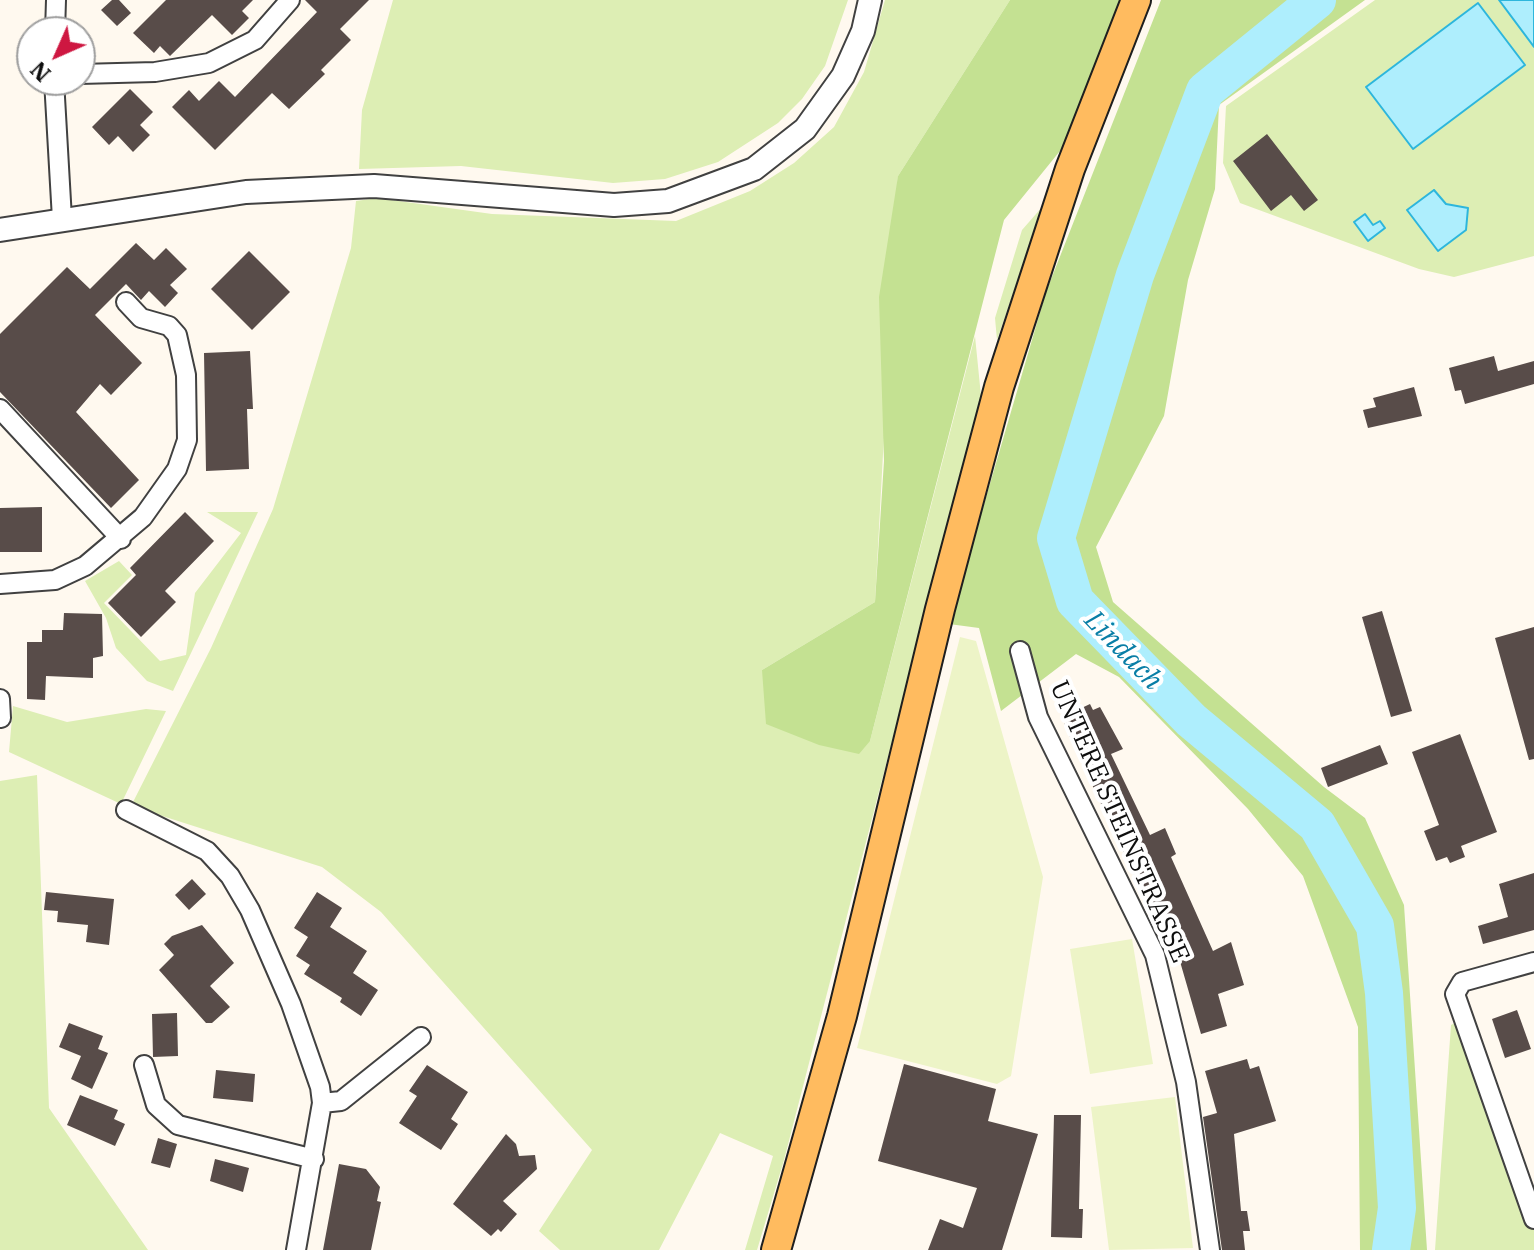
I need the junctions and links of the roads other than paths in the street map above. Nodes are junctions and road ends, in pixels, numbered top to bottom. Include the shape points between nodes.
1 (290, 0) edge
2 (870, 0) edge
3 (1136, 0) edge
4 (96, 74) edge
5 (55, 96) edge
6 (62, 219) junction
7 (0, 230) edge
8 (126, 302) dead end
9 (0, 409) edge
10 (121, 539) junction
11 (0, 584) edge
12 (1020, 651) dead end
13 (0, 699) edge
14 (1, 718) edge
15 (126, 810) dead end
16 (1534, 962) edge
17 (421, 1037) dead end
18 (144, 1065) dead end
19 (322, 1103) junction
20 (314, 1159) junction
21 (1534, 1219) edge
22 (296, 1250) edge
23 (776, 1250) edge
24 (1210, 1250) edge

1 - 4 street via 255,40 209,63
2 - 6 street via 843,76 805,129 754,169 668,201 614,205 374,186 246,192
3 - 23 main road via 1070,169 999,387 842,1016
5 - 6 street
6 - 7 street
8 - 10 street via 141,318 169,326 177,335 186,375 187,440 161,494
9 - 10 street
10 - 11 street via 55,580
12 - 24 street, UNTERE STEINSTRASSE via 1038,717 1155,955 1186,1082
13 - 14 street
15 - 19 street via 207,851 230,876 291,1004
16 - 21 street via 1462,982 1455,994
17 - 19 street via 341,1101
18 - 20 street via 156,1105 178,1125
19 - 20 street
20 - 22 street

